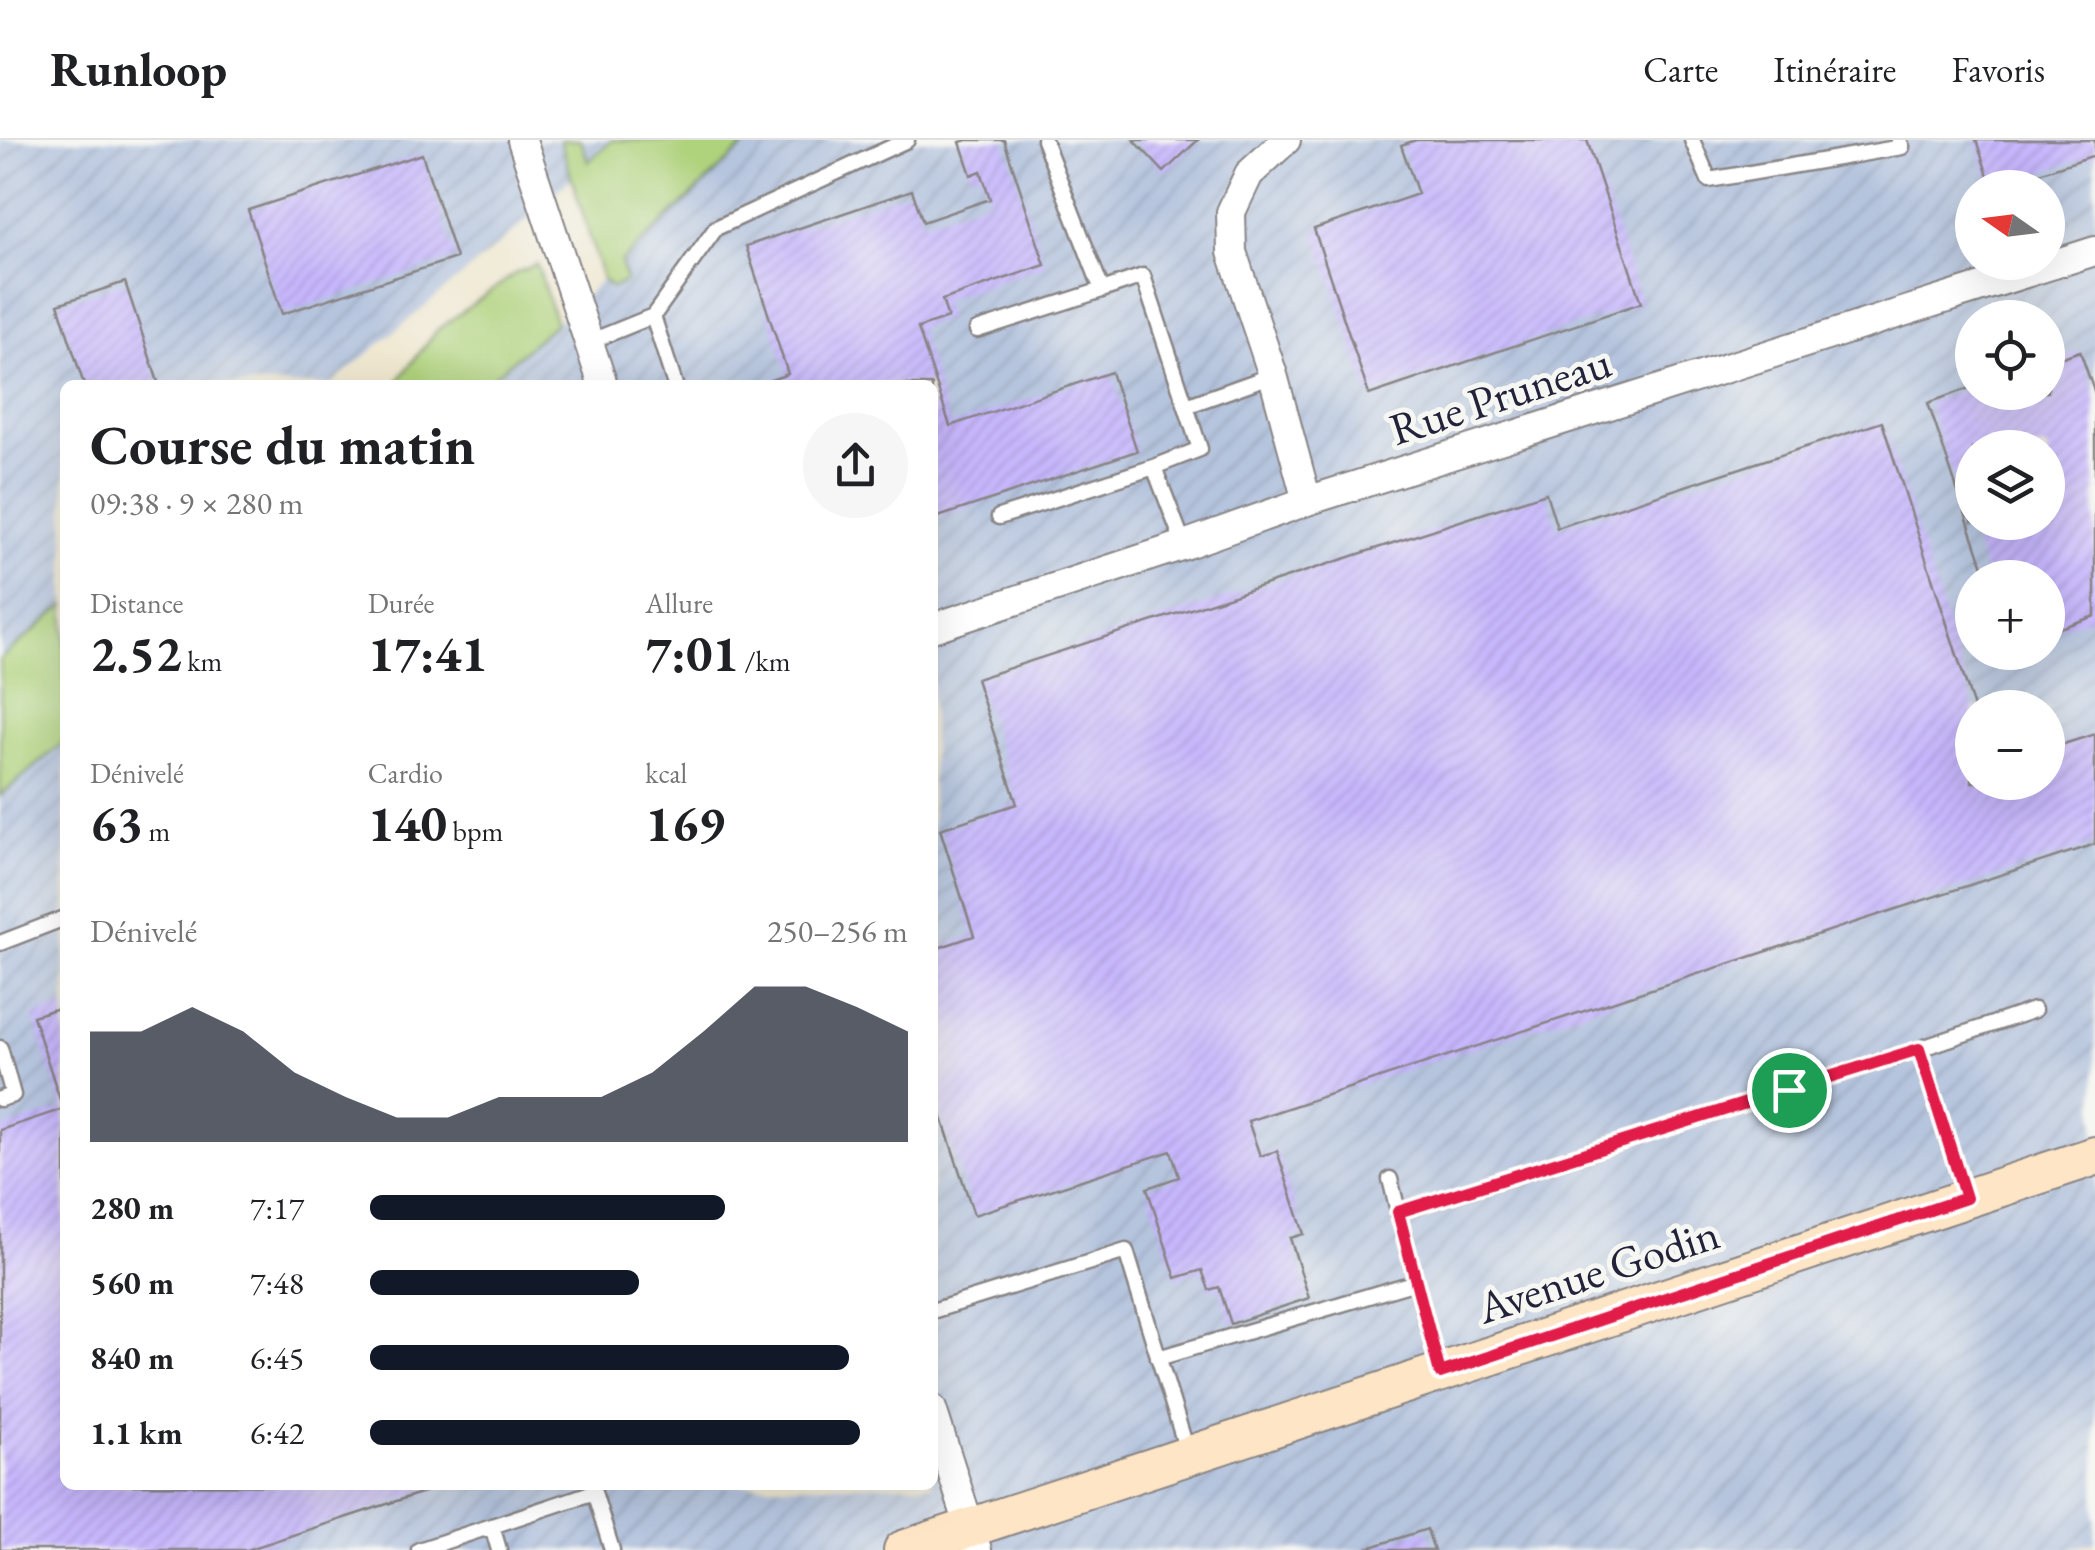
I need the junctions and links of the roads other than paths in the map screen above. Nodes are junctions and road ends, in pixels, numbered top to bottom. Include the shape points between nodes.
1 (522, 140) edge
2 (907, 140) edge
3 (1044, 140) edge
4 (1286, 140) edge
5 (1692, 140) edge
6 (1899, 140) edge
7 (2095, 251) edge
8 (1102, 290) junction
9 (653, 316) junction
10 (977, 330) dead end
11 (589, 342) junction
12 (1272, 375) junction
13 (601, 380) edge
14 (673, 380) edge
15 (1186, 406) junction
16 (1154, 468) junction
17 (1307, 500) junction
18 (999, 516) dead end
19 (1184, 545) junction
20 (938, 626) edge
21 (60, 920) edge
22 (0, 942) edge
23 (2034, 1010) dead end
24 (0, 1048) edge
25 (1919, 1049) junction
26 (0, 1100) edge
27 (2095, 1156) edge
28 (1390, 1179) dead end
29 (1966, 1198) junction
30 (1398, 1212) junction
31 (1416, 1282) junction
32 (938, 1309) edge
33 (1158, 1358) junction
34 (1440, 1373) junction
35 (938, 1427) edge
36 (1188, 1456) junction
37 (590, 1490) edge
38 (593, 1490) edge
39 (492, 1526) junction
40 (974, 1539) edge
41 (419, 1550) edge
42 (499, 1550) edge
43 (612, 1550) edge
44 (903, 1550) edge

1 - 11 street
2 - 9 lane via 716,228
3 - 8 lane
4 - 12 street via 1250,174 1230,212 1232,252
5 - 6 lane via 1709,180 1902,147
7 - 17 street, Rue Pruneau
8 - 10 lane
8 - 15 lane via 1143,276
9 - 11 lane
9 - 14 lane
11 - 13 street
12 - 15 lane
12 - 17 street
15 - 16 lane via 1200,449
16 - 18 lane
16 - 19 lane
17 - 19 street, Rue Pruneau
19 - 20 street, Rue Pruneau
21 - 22 lane
23 - 25 lane
24 - 26 lane via 12,1095
25 - 29 lane
25 - 30 lane
27 - 29 street, Avenue Godin
28 - 30 lane
29 - 34 street, Avenue Godin
30 - 31 lane
31 - 33 lane
31 - 34 lane
32 - 33 lane via 1126,1251
33 - 36 lane
34 - 36 street, Avenue Godin
35 - 40 street
36 - 40 street, Avenue Godin
37 - 39 lane
38 - 43 lane
39 - 41 lane
39 - 42 lane
40 - 44 street, Avenue Godin

